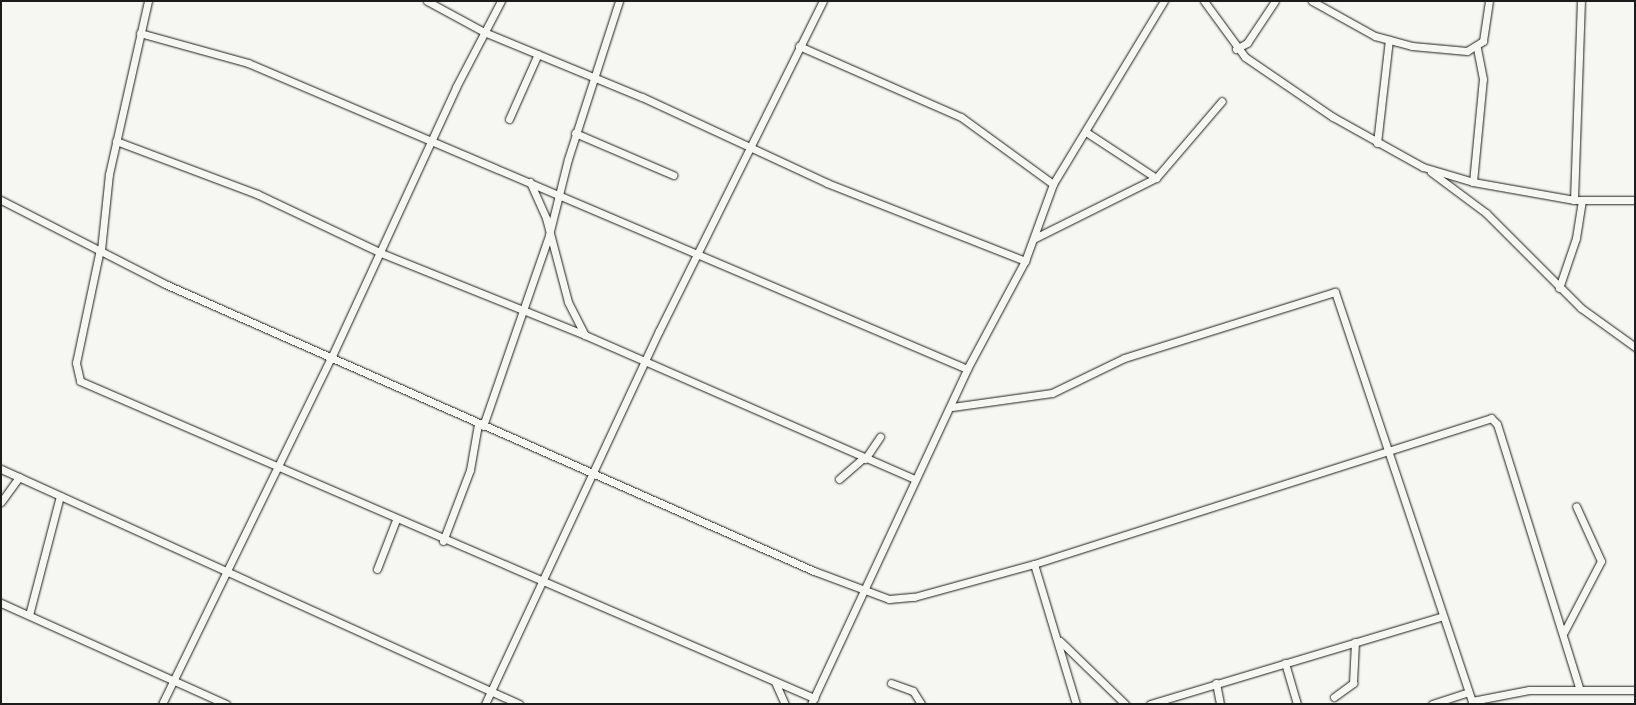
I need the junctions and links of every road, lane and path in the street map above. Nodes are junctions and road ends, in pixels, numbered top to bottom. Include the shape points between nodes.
1 (148, 1) edge
2 (427, 1) edge
3 (501, 1) edge
4 (619, 1) edge
5 (823, 1) edge
6 (1164, 1) edge
7 (1204, 1) edge
8 (1275, 1) edge
9 (1312, 1) edge
10 (1489, 1) edge
11 (1581, 1) edge
12 (484, 32) junction
13 (140, 33) junction
14 (1390, 40) junction
15 (799, 46) junction
16 (1477, 48) junction
17 (1236, 49) junction
18 (538, 54) junction
19 (593, 78) junction
20 (1222, 101) dead end
21 (509, 119) dead end
22 (1086, 132) junction
23 (576, 133) junction
24 (116, 141) junction
25 (430, 142) junction
26 (1377, 143) junction
27 (748, 147) junction
28 (1423, 167) junction
29 (673, 175) dead end
30 (1156, 178) junction
31 (529, 182) junction
32 (1474, 182) junction
33 (1053, 184) junction
34 (559, 196) junction
35 (1, 200) edge
36 (1574, 200) junction
37 (1582, 200) junction
38 (1635, 200) edge
39 (549, 235) junction
40 (1034, 238) junction
41 (100, 250) junction
42 (381, 253) junction
43 (696, 256) junction
44 (1025, 262) junction
45 (1559, 288) junction
46 (521, 312) junction
47 (585, 335) junction
48 (1635, 347) edge
49 (331, 358) junction
50 (644, 364) junction
51 (967, 369) junction
52 (952, 407) junction
53 (481, 425) junction
54 (880, 437) dead end
55 (1388, 450) junction
56 (864, 458) junction
57 (277, 468) junction
58 (1, 469) edge
59 (596, 473) junction
60 (19, 478) junction
61 (839, 479) dead end
62 (915, 479) junction
63 (60, 496) junction
64 (1, 502) edge
65 (1576, 506) dead end
66 (396, 520) junction
67 (443, 541) junction
68 (1034, 564) junction
69 (377, 569) dead end
70 (227, 572) junction
71 (543, 581) junction
72 (865, 593) junction
73 (1, 603) edge
74 (29, 616) junction
75 (1443, 616) junction
76 (1564, 632) junction
77 (1060, 640) junction
78 (1355, 642) junction
79 (1285, 662) junction
80 (174, 680) junction
81 (775, 682) junction
82 (891, 683) dead end
83 (1216, 684) junction
84 (1579, 688) junction
85 (1635, 690) edge
86 (492, 691) junction
87 (1468, 692) junction
88 (1334, 698) dead end
89 (812, 701) edge
90 (1473, 703) edge
91 (162, 704) edge
92 (226, 704) edge
93 (485, 704) edge
94 (519, 704) edge
95 (785, 704) edge
96 (921, 704) edge
97 (1076, 704) edge
98 (1125, 704) edge
99 (1150, 704) edge
100 (1220, 704) edge
101 (1297, 704) edge
102 (1432, 704) edge

1 - 13 street
2 - 12 street
3 - 12 street
4 - 19 street
5 - 15 street
6 - 22 street
7 - 17 street
8 - 17 street via 1247,43
9 - 14 street
10 - 16 street via 1485,32
11 - 36 street
12 - 18 street
12 - 25 street
13 - 24 street
13 - 25 street via 248,64
14 - 16 street via 1438,49
14 - 26 street
15 - 27 street
15 - 33 street via 961,117
16 - 32 street via 1483,62
17 - 26 street via 1286,87
18 - 19 street
18 - 21 street
19 - 23 street
19 - 27 street
20 - 30 street
22 - 30 street
22 - 33 street
23 - 29 street
23 - 34 street
24 - 41 street
24 - 42 street via 257,194
25 - 31 street
25 - 42 street
26 - 28 street
27 - 43 street
27 - 44 street
28 - 32 street
28 - 45 street via 1474,203
30 - 40 street
31 - 34 street
31 - 39 street
32 - 36 street
33 - 40 street
34 - 39 street
34 - 43 street
35 - 41 street
36 - 37 street
37 - 38 street
37 - 45 street via 1576,238
39 - 46 street
39 - 47 street via 568,302
40 - 44 street
41 - 49 street via 149,277
41 - 57 street via 76,363 77,379
42 - 46 street
42 - 49 street
43 - 50 street
43 - 51 street
44 - 51 street
45 - 48 street
46 - 47 street
46 - 53 street
47 - 50 street
49 - 53 street
49 - 57 street
50 - 56 street
50 - 59 street
51 - 52 street
52 - 55 street via 1052,392 1124,358 1331,291 1337,295
52 - 62 street
53 - 59 street
53 - 67 street via 468,477
54 - 56 street
55 - 68 street
55 - 75 street
55 - 76 street via 1483,418 1495,420
56 - 61 street
56 - 62 street
57 - 66 street
57 - 70 street
58 - 60 street
59 - 71 street
59 - 72 street
60 - 63 street
60 - 64 street
62 - 72 street
63 - 70 street
63 - 74 street
65 - 76 street via 1601,561
66 - 67 street
66 - 69 street
67 - 71 street
68 - 72 street via 901,600
68 - 77 street
70 - 80 street
70 - 86 street
71 - 81 street
71 - 86 street
72 - 89 street
73 - 74 street
74 - 80 street
75 - 78 street
75 - 87 street
76 - 84 street
77 - 97 street
77 - 98 street
78 - 79 street
78 - 88 street via 1354,683
79 - 83 street
79 - 101 street
80 - 91 street
80 - 92 street
81 - 89 street
81 - 95 street
82 - 96 street via 913,691
83 - 99 street
83 - 100 street
84 - 85 street
84 - 90 street via 1529,690
86 - 93 street
86 - 94 street
87 - 90 street
87 - 102 street

